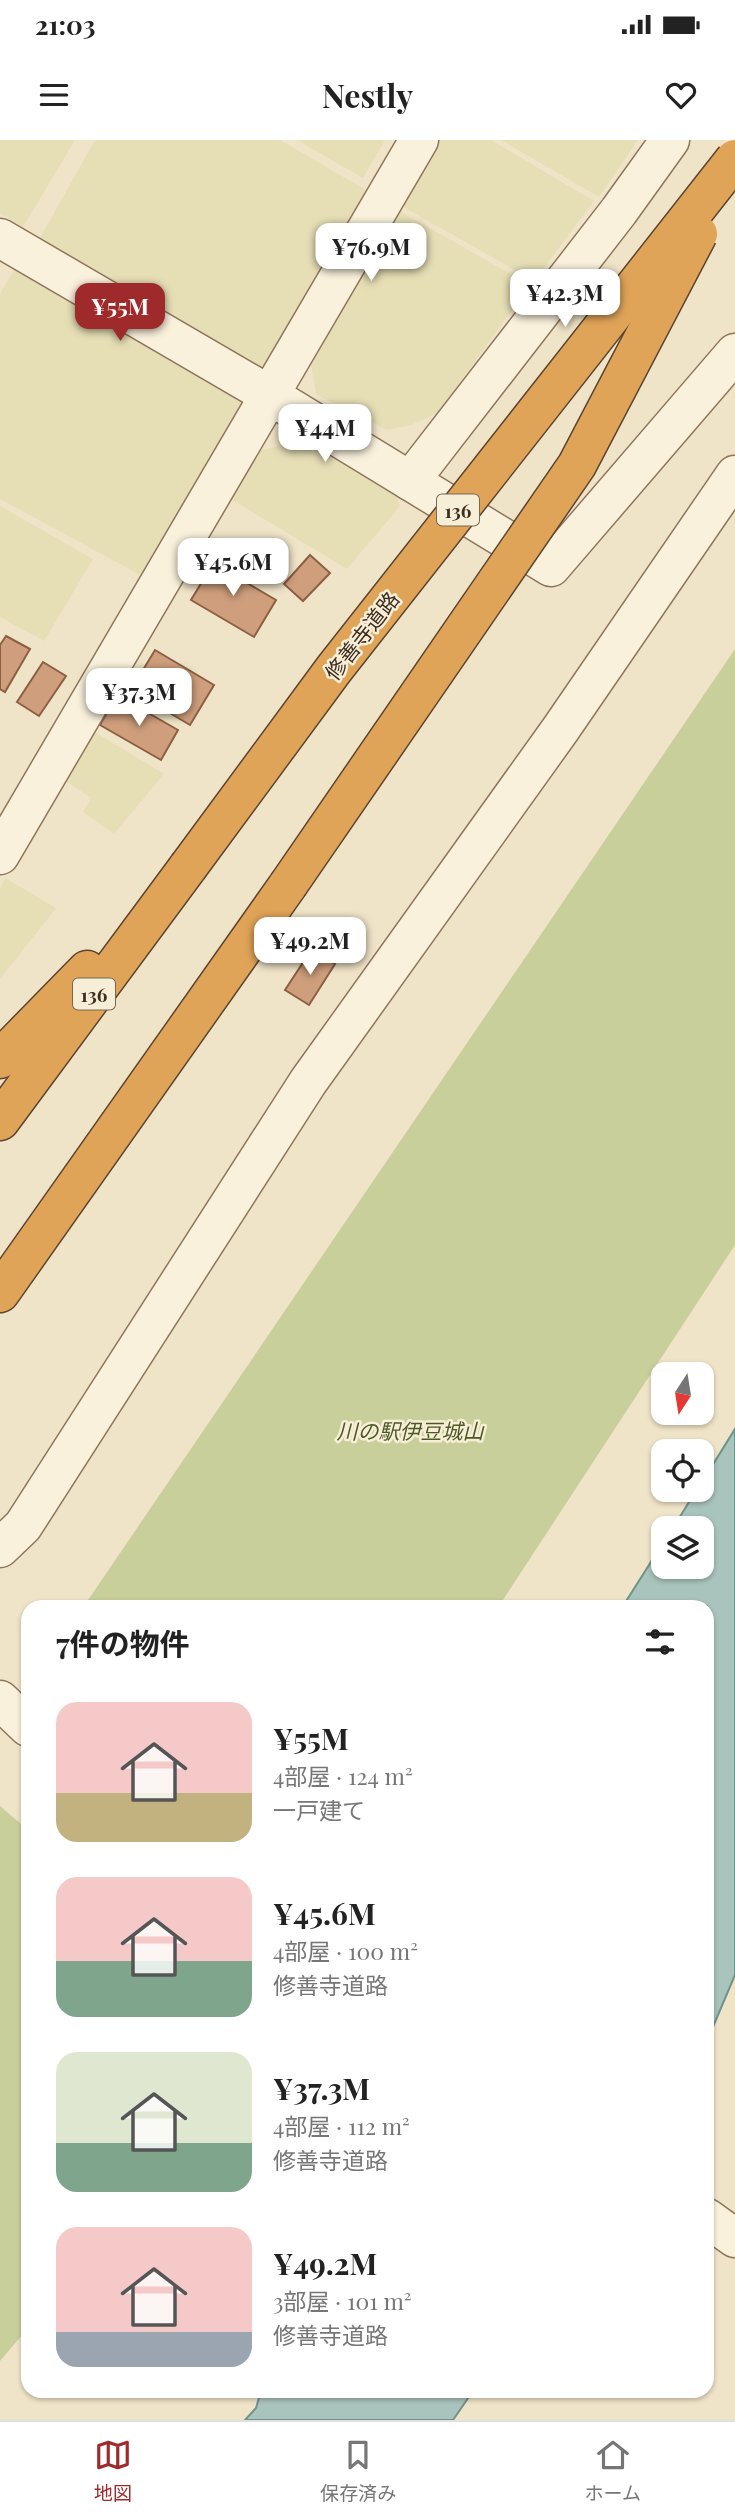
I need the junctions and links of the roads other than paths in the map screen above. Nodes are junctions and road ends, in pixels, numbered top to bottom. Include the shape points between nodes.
1 (419, 140) edge
2 (670, 140) edge
3 (735, 161) edge
4 (0, 238) edge
5 (735, 353) edge
6 (271, 396) junction
7 (735, 475) edge
8 (410, 481) junction
9 (0, 855) edge
10 (188, 867) junction
11 (0, 1059) edge
12 (0, 1121) edge
13 (0, 1293) edge
14 (0, 1549) edge
15 (0, 1700) edge
16 (21, 1720) edge
17 (714, 2223) edge
18 (735, 2238) edge

1 - 6 street
2 - 8 street
3 - 10 highway, 修善寺道路 / 136, bridge via 334,669
3 - 13 highway, bridge via 577,466
4 - 6 street
5 - 8 street via 551,567
6 - 8 street
6 - 9 street
7 - 14 street via 560,730 308,1082 23,1526
10 - 11 highway
10 - 12 highway, 修善寺道路 / 136
15 - 16 street
17 - 18 street

